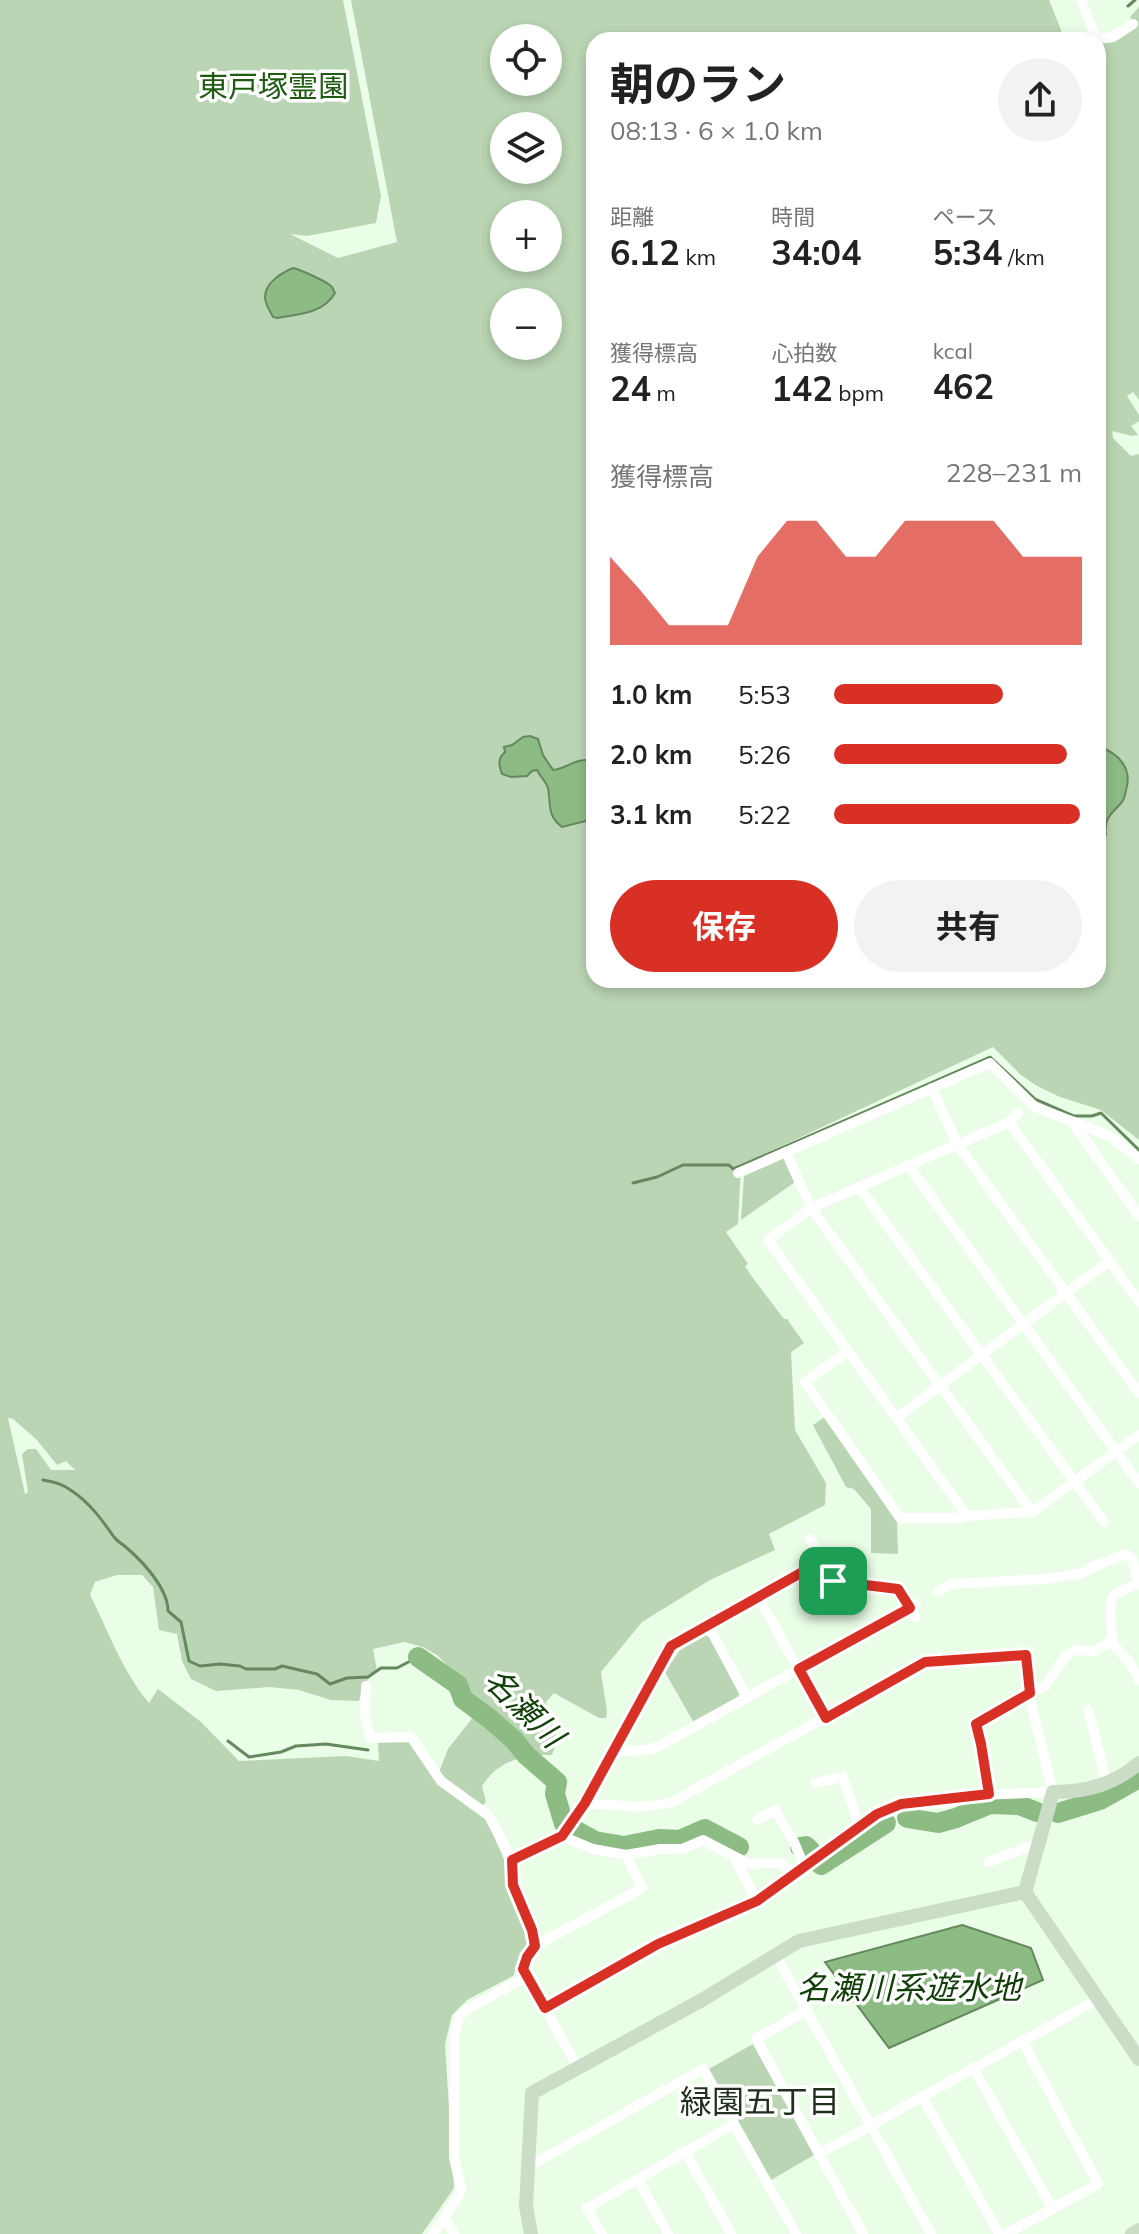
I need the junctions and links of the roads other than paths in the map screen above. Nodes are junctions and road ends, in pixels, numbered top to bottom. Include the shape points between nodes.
1 (1081, 0) edge
2 (1133, 24) dead end
3 (1092, 32) edge
4 (1106, 38) edge
5 (932, 1088) junction
6 (1025, 1107) junction
7 (1072, 1121) junction
8 (1009, 1122) junction
9 (957, 1144) junction
10 (786, 1152) junction
11 (1139, 1159) edge
12 (908, 1165) junction
13 (738, 1173) dead end
14 (859, 1187) junction
15 (811, 1208) junction
16 (1137, 1210) edge
17 (1109, 1261) junction
18 (1065, 1294) junction
19 (1139, 1302) edge
20 (1023, 1324) junction
21 (848, 1351) junction
22 (981, 1355) junction
23 (939, 1386) junction
24 (1139, 1393) edge
25 (896, 1418) junction
26 (1139, 1435) edge
27 (1116, 1452) junction
28 (1074, 1482) junction
29 (1139, 1483) edge
30 (1032, 1512) junction
31 (967, 1516) junction
32 (1104, 1522) dead end
33 (810, 1539) dead end
34 (822, 1561) junction
35 (1138, 1584) edge
36 (938, 1591) dead end
37 (758, 1597) junction
38 (708, 1625) junction
39 (1110, 1641) junction
40 (799, 1669) junction
41 (1139, 1680) edge
42 (366, 1686) dead end
43 (1030, 1693) junction
44 (747, 1698) junction
45 (1088, 1710) dead end
46 (826, 1718) junction
47 (613, 1752) junction
48 (1139, 1764) edge
49 (815, 1783) dead end
50 (1107, 1784) junction
51 (1053, 1792) junction
52 (989, 1794) junction
53 (585, 1803) junction
54 (757, 1820) dead end
55 (859, 1826) junction
56 (562, 1836) junction
57 (1039, 1843) junction
58 (626, 1855) junction
59 (733, 1855) junction
60 (512, 1860) junction
61 (988, 1862) dead end
62 (799, 1870) junction
63 (1025, 1892) junction
64 (757, 1901) junction
65 (535, 1946) junction
66 (776, 1956) junction
67 (527, 1976) junction
68 (1097, 2000) junction
69 (545, 2008) junction
70 (807, 2010) junction
71 (1023, 2042) junction
72 (1139, 2059) edge
73 (973, 2067) junction
74 (578, 2068) junction
75 (922, 2096) junction
76 (734, 2124) junction
77 (871, 2124) junction
78 (686, 2153) junction
79 (819, 2154) junction
80 (528, 2167) junction
81 (638, 2180) junction
82 (1052, 2208) junction
83 (444, 2218) junction
84 (1139, 2230) edge
85 (433, 2234) edge
86 (454, 2234) edge
87 (531, 2234) edge
88 (602, 2234) edge
89 (668, 2234) edge
90 (731, 2234) edge
91 (796, 2234) edge
92 (863, 2234) edge
93 (931, 2234) edge
94 (999, 2234) edge
95 (1006, 2234) edge
96 (1132, 2234) edge

1 - 3 street
2 - 4 street
5 - 6 street via 990,1063
5 - 9 street
5 - 10 street
6 - 7 street
6 - 8 street
7 - 11 street via 1110,1136
7 - 16 street
8 - 9 street
8 - 17 street
9 - 12 street
9 - 18 street
10 - 13 street
10 - 15 street
12 - 14 street
12 - 20 street
14 - 15 street
14 - 22 street
15 - 21 street via 768,1240
15 - 23 street
17 - 18 street
17 - 19 street
18 - 20 street
18 - 24 street
20 - 22 street
20 - 27 street
21 - 25 street
21 - 31 street via 805,1382 900,1518
22 - 23 street
22 - 28 street
23 - 25 street
23 - 30 street
25 - 31 street
26 - 27 street
27 - 28 street
27 - 29 street
28 - 30 street
28 - 32 street
30 - 31 street
33 - 34 street
34 - 37 street
34 - 40 street via 833,1581 898,1589 913,1610
35 - 36 street via 1132,1559 1124,1552 1083,1573 952,1584
35 - 39 street via 1112,1598
37 - 38 street
37 - 40 street
38 - 44 street
38 - 47 street via 671,1646
39 - 41 street
39 - 43 street via 1094,1651 1075,1650 1065,1656 1045,1686
40 - 44 street
40 - 46 street
42 - 60 street via 370,1738 411,1737 441,1781 489,1816
43 - 46 street via 1026,1655 929,1658
43 - 51 street
43 - 52 street via 976,1724
44 - 47 street via 650,1750
45 - 50 street
46 - 53 street via 672,1802 635,1807
47 - 53 street
48 - 50 street
49 - 55 street via 843,1777
50 - 51 street
51 - 52 street
51 - 57 street
52 - 55 street via 901,1804
53 - 56 street
54 - 62 street via 775,1810 794,1842
55 - 62 street
56 - 58 street
56 - 60 street
57 - 61 street
57 - 63 street
58 - 59 street via 682,1849 703,1840
58 - 65 street via 642,1888
59 - 62 street via 749,1864 781,1863
59 - 64 street
60 - 65 street via 513,1885
62 - 64 street
63 - 66 street via 799,1941
63 - 68 street
64 - 69 street via 658,1944
65 - 67 street via 523,1969
66 - 70 street
66 - 74 street
67 - 69 street
67 - 83 street via 459,2017 454,2036 454,2158 461,2187
68 - 71 street
68 - 72 street
69 - 74 street
70 - 77 street
70 - 79 street via 756,2039
71 - 73 street
71 - 82 street via 1098,2184
73 - 75 street
73 - 82 street
74 - 80 street via 532,2093
75 - 77 street
75 - 94 street
76 - 78 street
76 - 80 street via 703,2069
76 - 91 street
77 - 79 street
77 - 93 street
78 - 81 street
78 - 90 street
79 - 92 street
80 - 87 street
81 - 88 street via 587,2208
81 - 89 street
82 - 95 street
83 - 85 street
83 - 86 street
84 - 96 street

